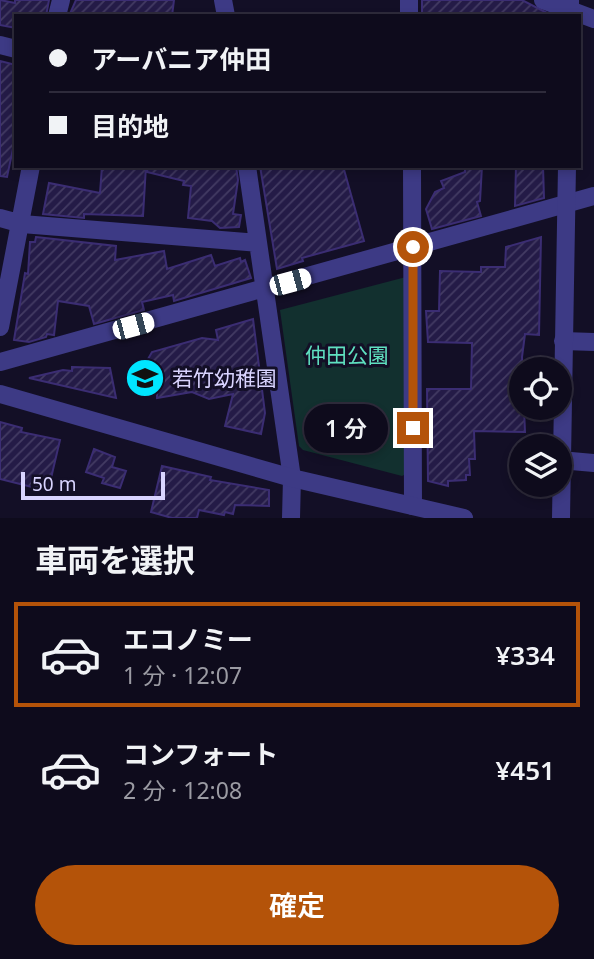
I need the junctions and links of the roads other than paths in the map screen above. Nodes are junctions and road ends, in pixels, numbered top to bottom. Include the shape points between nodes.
1 (543, 0) edge
2 (570, 9) edge
3 (594, 19) edge
4 (31, 168) edge
5 (247, 168) edge
6 (412, 168) edge
7 (567, 168) edge
8 (594, 196) edge
9 (566, 203) junction
10 (0, 218) edge
11 (22, 224) junction
12 (258, 243) junction
13 (413, 247) junction
14 (265, 289) junction
15 (0, 327) edge
16 (564, 341) junction
17 (594, 342) edge
18 (0, 362) edge
19 (0, 394) edge
20 (561, 434) edge
21 (572, 461) edge
22 (594, 463) edge
23 (292, 478) junction
24 (561, 497) edge
25 (413, 506) junction
26 (291, 518) edge
27 (464, 518) edge
28 (561, 518) edge

1 - 2 street
2 - 3 street
4 - 11 street
5 - 12 street
6 - 13 street
7 - 9 street
8 - 9 street
9 - 13 street
9 - 16 street
10 - 11 street
11 - 12 street
11 - 15 street
12 - 14 street
13 - 14 street
13 - 25 street
14 - 18 street
14 - 23 street
16 - 17 street
16 - 20 street
19 - 23 street
21 - 22 street
23 - 25 street
23 - 26 street
24 - 28 street
25 - 27 street

